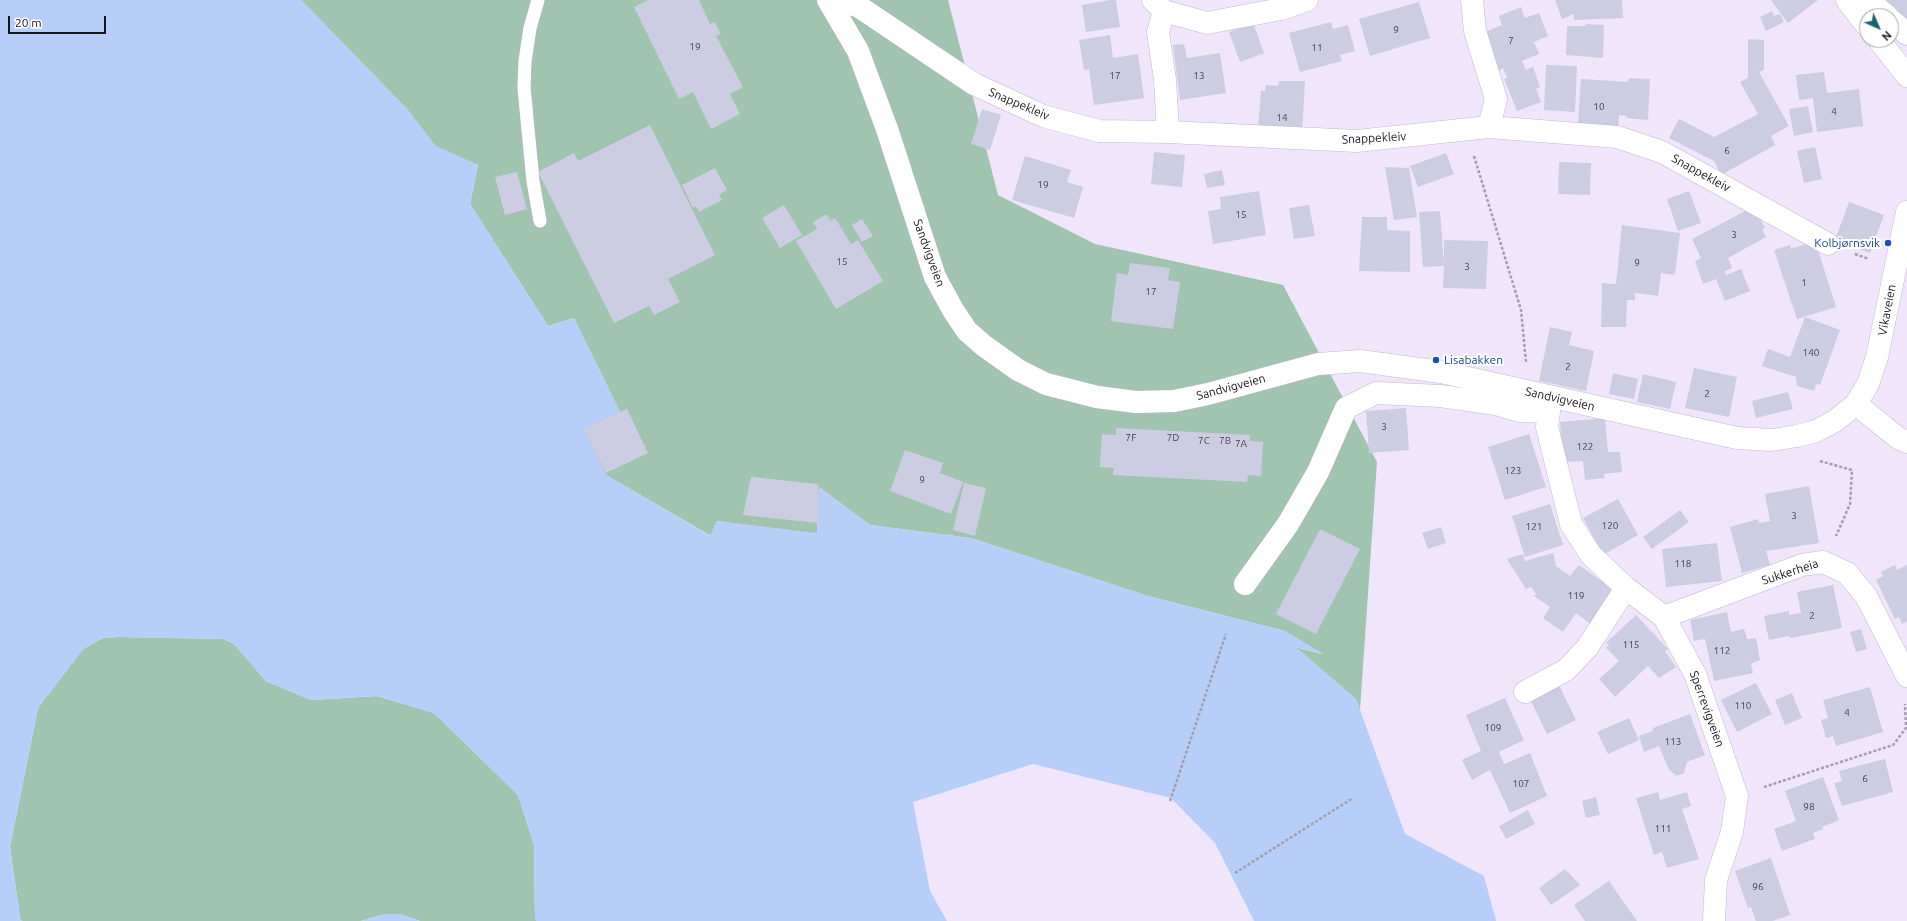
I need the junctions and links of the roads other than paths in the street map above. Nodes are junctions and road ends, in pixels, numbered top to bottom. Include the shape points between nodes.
1 (538, 0) edge
2 (829, 0) edge
3 (1307, 0) edge
4 (1472, 0) edge
5 (1847, 0) edge
6 (1868, 0) edge
7 (1158, 5) edge
8 (1878, 8) edge
9 (1859, 16) edge
10 (1899, 27) edge
11 (1907, 34) edge
12 (1884, 48) edge
13 (1907, 76) edge
14 (1479, 128) junction
15 (1168, 132) junction
16 (1907, 212) edge
17 (540, 221) dead end
18 (1828, 244) road end
19 (1544, 401) junction
20 (1856, 404) junction
21 (1907, 442) edge
22 (1244, 584) dead end
23 (1626, 588) junction
24 (1664, 617) junction
25 (1905, 672) edge
26 (1525, 692) dead end
27 (1714, 921) edge

1 - 17 lane via 529,34 524,88
2 - 15 street, Snappekleiv via 858,6 974,84 1043,116 1099,131
2 - 19 street, Sandvigveien via 858,51 935,277 967,331 1018,370 1046,384 1097,397 1136,402 1174,401 1318,364 1360,361 1442,372
3 - 7 street via 1281,9 1207,23
4 - 14 street via 1475,31 1496,99
5 - 9 street
6 - 8 street
7 - 15 street via 1158,32 1165,80
10 - 11 street
12 - 13 street
14 - 15 street, Snappekleiv via 1357,141
14 - 18 street, Snappekleiv via 1617,137 1662,152
16 - 20 street, Vikaveien via 1878,358 1868,384
19 - 20 street, Sandvigveien via 1737,438 1772,440 1816,431 1835,421
19 - 22 street via 1519,411 1496,404 1440,396 1376,393 1346,408 1318,472 1288,524
19 - 23 street, Sperrevigveien via 1547,427 1572,524 1591,555
20 - 21 street via 1898,438
23 - 24 street, Sperrevigveien
23 - 26 street via 1587,648 1566,670
24 - 25 street, Sukkerheia via 1802,566 1823,562 1847,572 1866,596
24 - 27 street, Sperrevigveien via 1695,674 1738,796 1732,832 1716,880

